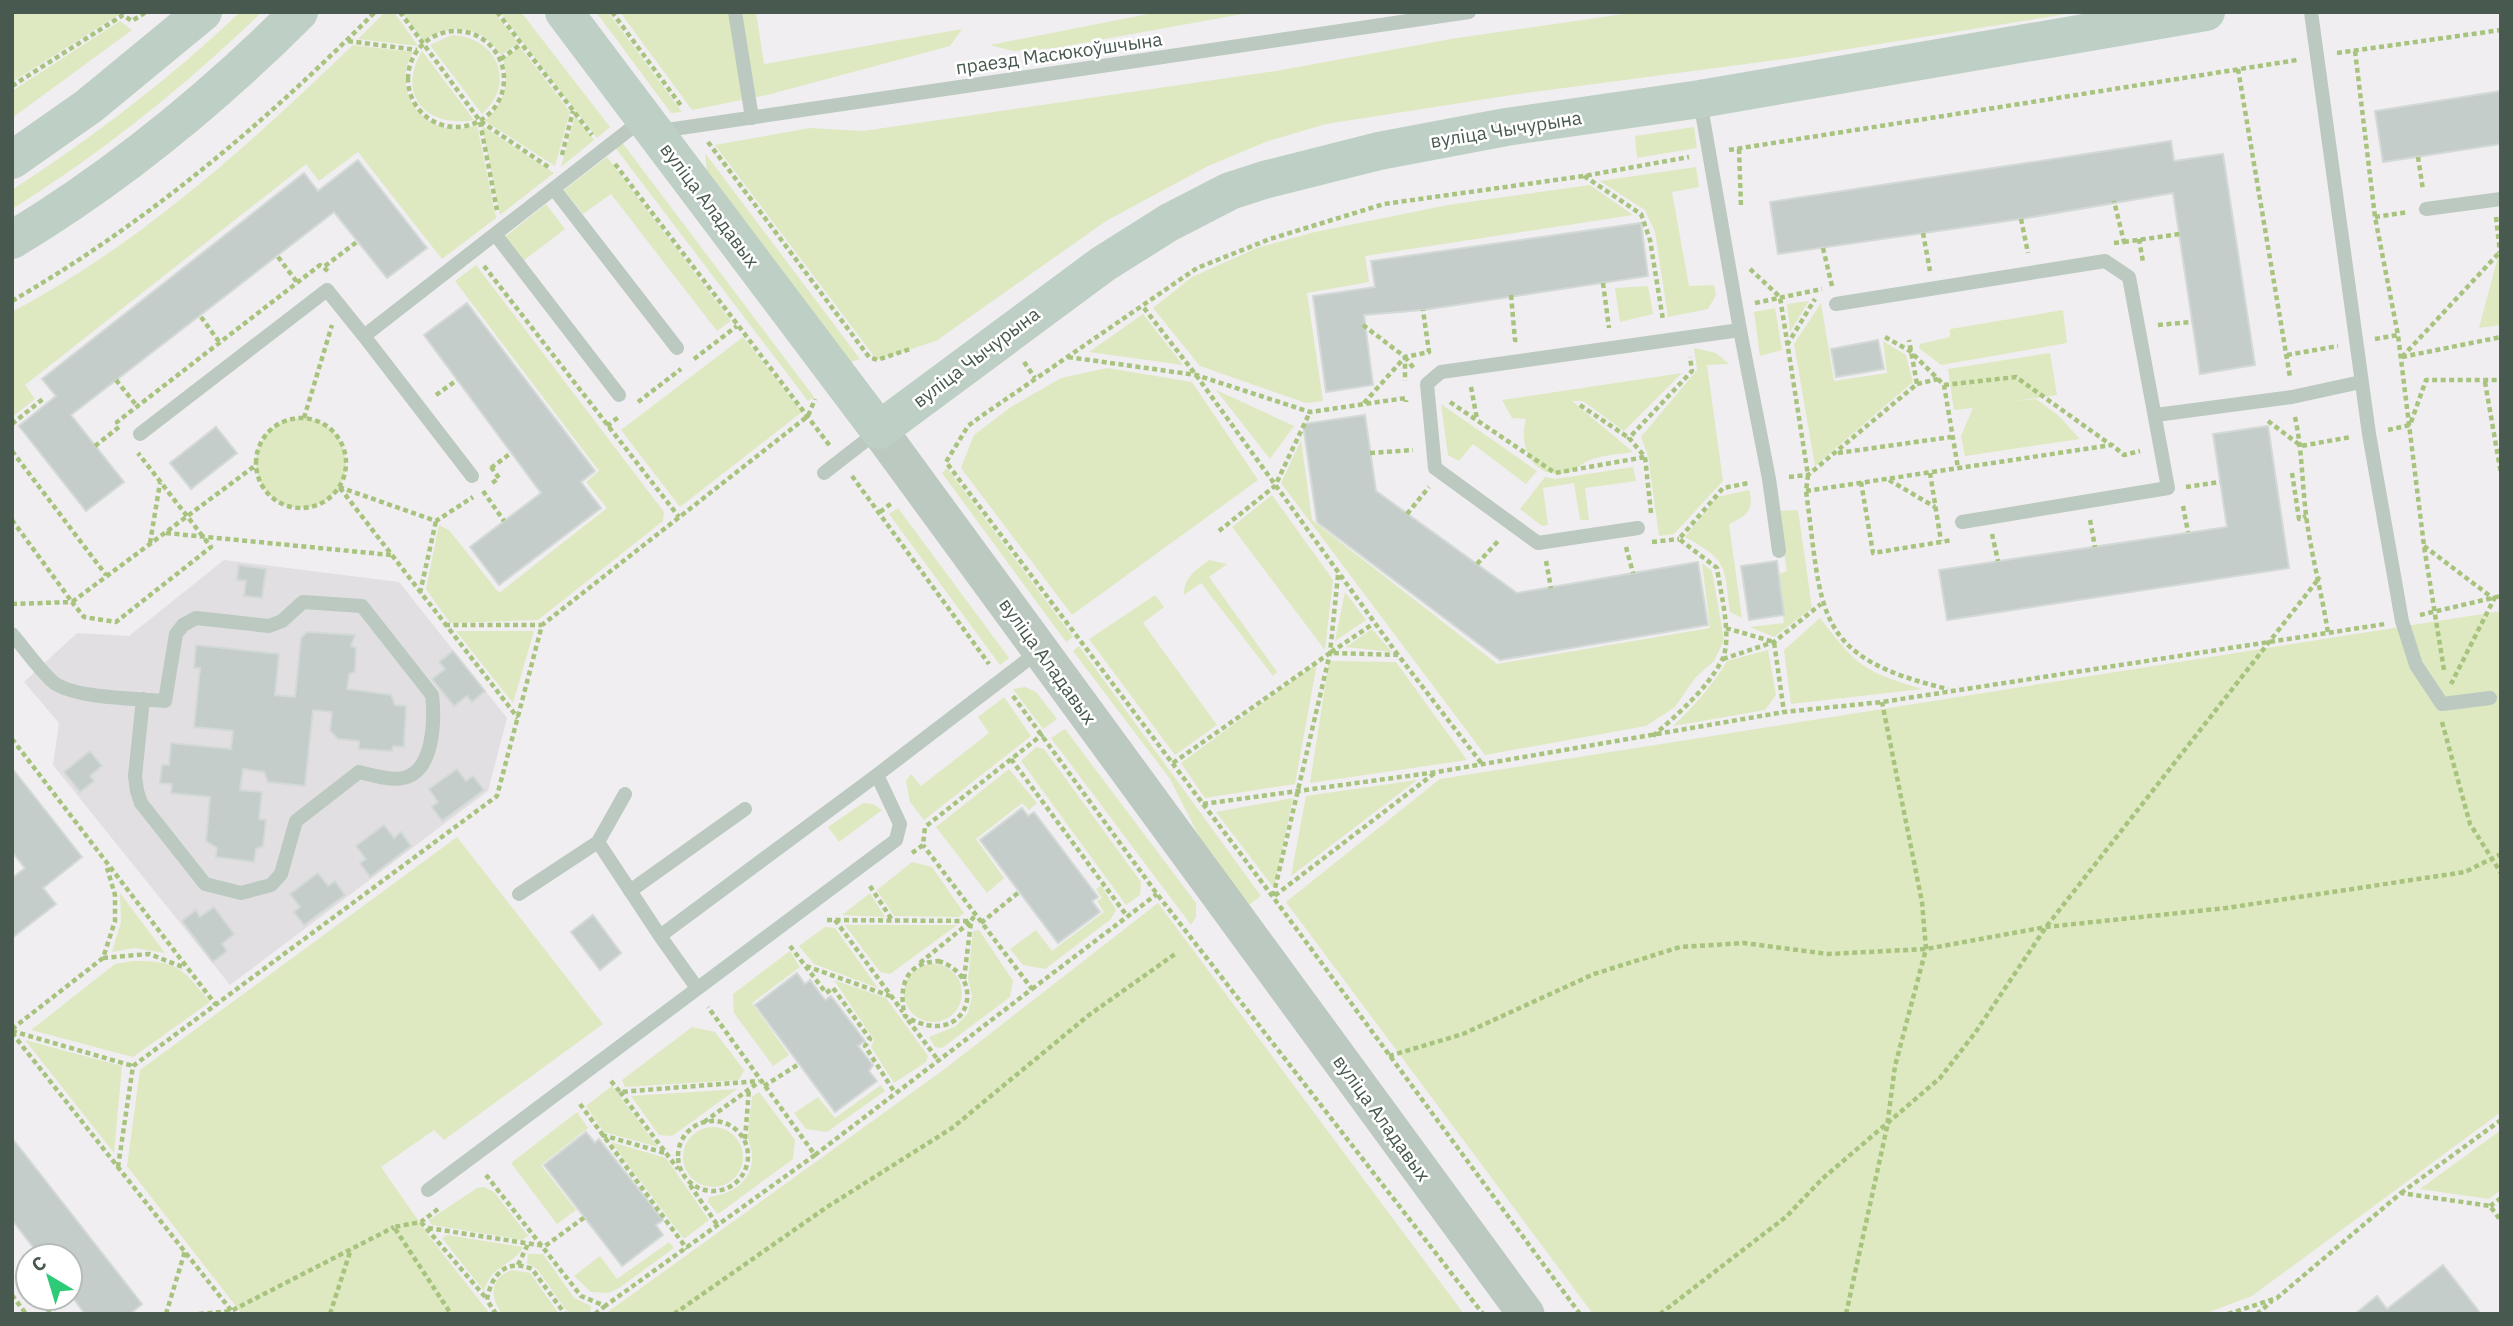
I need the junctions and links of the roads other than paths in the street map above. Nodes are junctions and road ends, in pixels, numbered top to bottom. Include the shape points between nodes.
1 (203, 12) edge
2 (299, 12) edge
3 (564, 12) edge
4 (735, 12) edge
5 (2206, 12) edge
6 (2311, 12) edge
7 (1464, 13) edge
8 (1700, 99) junction
9 (752, 118) junction
10 (649, 125) junction
11 (12, 160) edge
12 (554, 189) junction
13 (2498, 200) edge
14 (2426, 209) road end
15 (495, 234) junction
16 (12, 240) edge
17 (1836, 304) dead end
18 (1741, 330) junction
19 (364, 336) junction
20 (677, 348) dead end
21 (2361, 382) junction
22 (619, 395) dead end
23 (2156, 415) junction
24 (879, 430) junction
25 (133, 436) road end
26 (824, 473) dead end
27 (472, 476) dead end
28 (1962, 522) dead end
29 (1646, 529) road end
30 (1779, 551) dead end
31 (12, 634) edge
32 (1040, 650) junction
33 (2490, 698) dead end
34 (143, 699) junction
35 (877, 775) junction
36 (625, 794) dead end
37 (745, 809) dead end
38 (598, 842) junction
39 (630, 891) junction
40 (519, 894) dead end
41 (660, 936) junction
42 (697, 988) junction
43 (428, 1190) dead end
44 (1526, 1314) edge

1 - 11 main road via 89,106
2 - 16 main road via 168,132
3 - 10 main road, вуліца Аладавых
4 - 9 lane
5 - 8 main road, вуліца Чычурына
6 - 21 lane
7 - 9 lane, праезд Масюкоўшчына
8 - 18 lane
8 - 24 main road, вуліца Чычурына via 1379,151 1230,191 1103,264
9 - 10 lane, праезд Масюкоўшчына via 696,126
10 - 12 lane via 604,150
10 - 24 main road, вуліца Аладавых
12 - 15 lane
12 - 20 lane
13 - 14 lane
15 - 19 lane
15 - 22 lane
17 - 23 lane via 2105,261 2129,276
18 - 29 lane via 1441,372 1427,384 1435,468 1538,543
18 - 30 lane
19 - 25 lane via 327,290
19 - 27 lane
21 - 23 lane via 2293,403
21 - 33 lane via 2402,621 2416,665 2442,704
23 - 28 lane via 2168,488
24 - 26 lane
24 - 32 street, вуліца Аладавых
31 - 34 lane via 53,682 70,691
32 - 35 lane
32 - 44 street, вуліца Аладавых
34 - 34 lane via 165,701 176,634 196,618 269,626 303,602 362,606 432,695 427,758 422,768 401,779 359,772 296,821 281,874 271,885 241,893 205,884 141,803 135,776
35 - 41 lane
35 - 42 lane via 900,824 896,840
36 - 38 lane
37 - 39 lane
38 - 39 lane
38 - 40 lane
39 - 41 lane
41 - 42 lane
42 - 43 lane

